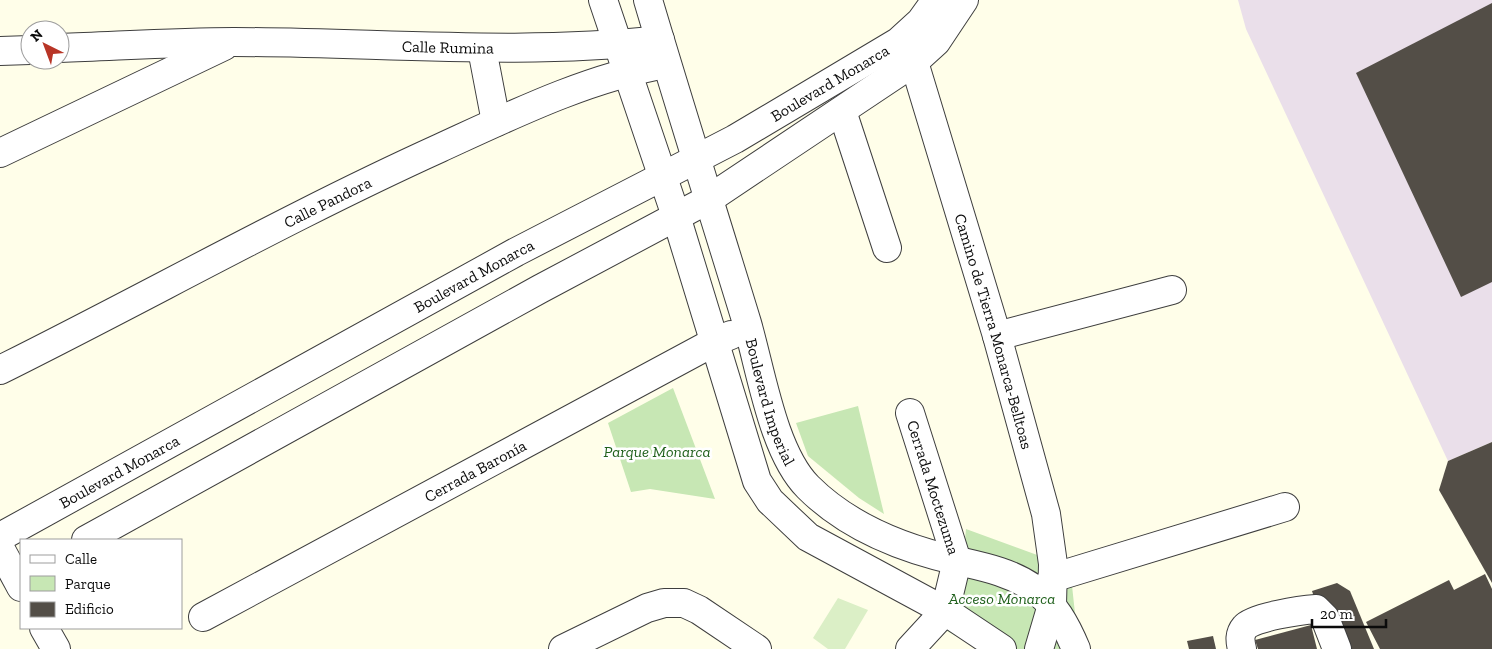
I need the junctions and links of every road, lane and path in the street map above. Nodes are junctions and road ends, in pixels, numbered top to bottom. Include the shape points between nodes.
1 (603, 0) edge
2 (648, 0) edge
3 (964, 0) edge
4 (935, 1) edge
5 (233, 42) junction
6 (617, 45) junction
7 (70, 48) edge
8 (482, 49) junction
9 (20, 50) edge
10 (0, 51) edge
11 (663, 52) junction
12 (914, 62) junction
13 (626, 71) junction
14 (842, 111) junction
15 (496, 122) junction
16 (0, 153) edge
17 (696, 158) junction
18 (662, 176) junction
19 (709, 199) junction
20 (676, 216) junction
21 (887, 248) dead end
22 (1172, 290) dead end
23 (748, 328) junction
24 (997, 336) junction
25 (714, 342) junction
26 (0, 370) edge
27 (910, 412) dead end
28 (1285, 507) dead end
29 (0, 537) edge
30 (88, 539) edge
31 (0, 548) edge
32 (957, 561) junction
33 (1052, 578) junction
34 (15, 582) edge
35 (1052, 605) junction
36 (945, 611) junction
37 (203, 617) dead end
38 (45, 629) edge
39 (56, 649) edge
40 (563, 649) edge
41 (757, 649) edge
42 (910, 649) edge
43 (1002, 649) edge
44 (1039, 649) edge
45 (1076, 649) edge
46 (1242, 649) edge
47 (1337, 649) edge

1 - 6 street
2 - 11 street, Boulevard Imperial
3 - 12 street, Boulevard Monarca via 936,42
4 - 17 street, Boulevard Monarca via 922,21 898,42 735,139
5 - 7 street, Calle Rumina
5 - 8 street, Calle Rumina
5 - 16 street, Calle Rumina
6 - 8 street, Calle Rumina
6 - 11 street, Calle Rumina
6 - 13 street
8 - 15 street
9 - 10 street
11 - 13 street, Calle Pandora
11 - 17 street, Boulevard Imperial
12 - 14 street, Boulevard Monarca
12 - 24 street, Camino de Tierra Monarca-Belltoas
13 - 15 street, Calle Pandora
13 - 18 street
14 - 19 street, Boulevard Monarca
14 - 21 street
15 - 26 street, Calle Pandora via 342,193
17 - 18 street, Boulevard Monarca
17 - 19 street, Boulevard Imperial
18 - 20 street
18 - 29 street, Boulevard Monarca via 271,386
19 - 20 street, Boulevard Monarca
19 - 23 street, Boulevard Imperial
20 - 25 street
20 - 30 street, Boulevard Monarca
22 - 24 street
23 - 25 street, Cerrada Baronía
23 - 32 street, Boulevard Imperial via 785,453 808,487 871,532
24 - 33 street, Camino de Tierra Monarca-Belltoas via 1046,514
25 - 36 street via 757,481 770,501 808,537
25 - 37 street, Cerrada Baronía
27 - 32 street, Cerrada Moctezuma
28 - 33 street
31 - 34 street
32 - 35 street, Boulevard Imperial via 1020,580
32 - 36 street
33 - 35 street, Camino de Tierra Monarca-Belltoas
35 - 44 street
35 - 45 street, Boulevard Imperial
36 - 42 street
36 - 43 street
38 - 39 street
40 - 41 street via 647,608 664,603 684,603
46 - 47 street via 1241,633 1249,623 1316,609 1325,618

